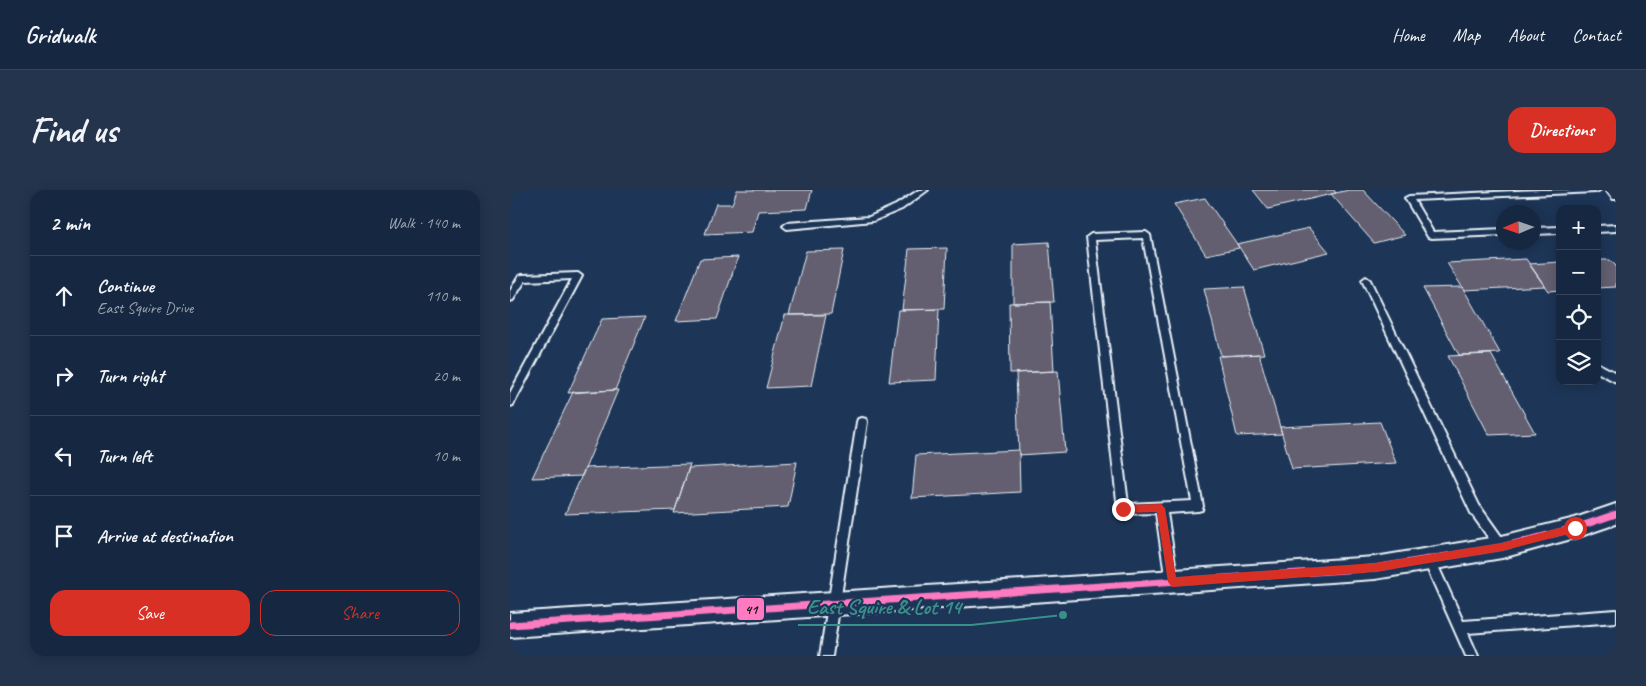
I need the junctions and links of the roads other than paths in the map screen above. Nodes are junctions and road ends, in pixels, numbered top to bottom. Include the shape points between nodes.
1 (924, 190) edge
2 (1596, 190) edge
3 (1610, 190) edge
4 (1616, 197) edge
5 (787, 226) dead end
6 (1616, 228) edge
7 (1601, 229) edge
8 (1556, 230) edge
9 (1541, 231) edge
10 (1496, 232) edge
11 (1366, 280) dead end
12 (510, 298) edge
13 (1601, 369) edge
14 (1616, 378) edge
15 (510, 402) edge
16 (862, 422) dead end
17 (1161, 508) junction
18 (1616, 514) edge
19 (1502, 547) junction
20 (1429, 559) junction
21 (1172, 582) junction
22 (835, 604) junction
23 (1616, 616) edge
24 (510, 625) edge
25 (1461, 627) junction
26 (826, 656) edge
27 (1472, 656) edge

1 - 5 lane via 898,207 870,218
2 - 10 lane via 1409,198 1431,235
3 - 4 lane
6 - 7 lane
8 - 9 lane
11 - 19 lane via 1475,510
12 - 15 lane via 522,278 578,276
13 - 14 lane
16 - 22 lane
17 - 17 lane via 1198,506 1146,235 1091,236 1123,509
17 - 21 lane
18 - 19 street
19 - 20 street
20 - 21 street via 1375,568
20 - 25 lane
21 - 22 street
22 - 24 street
22 - 26 lane
23 - 25 lane
25 - 27 lane

